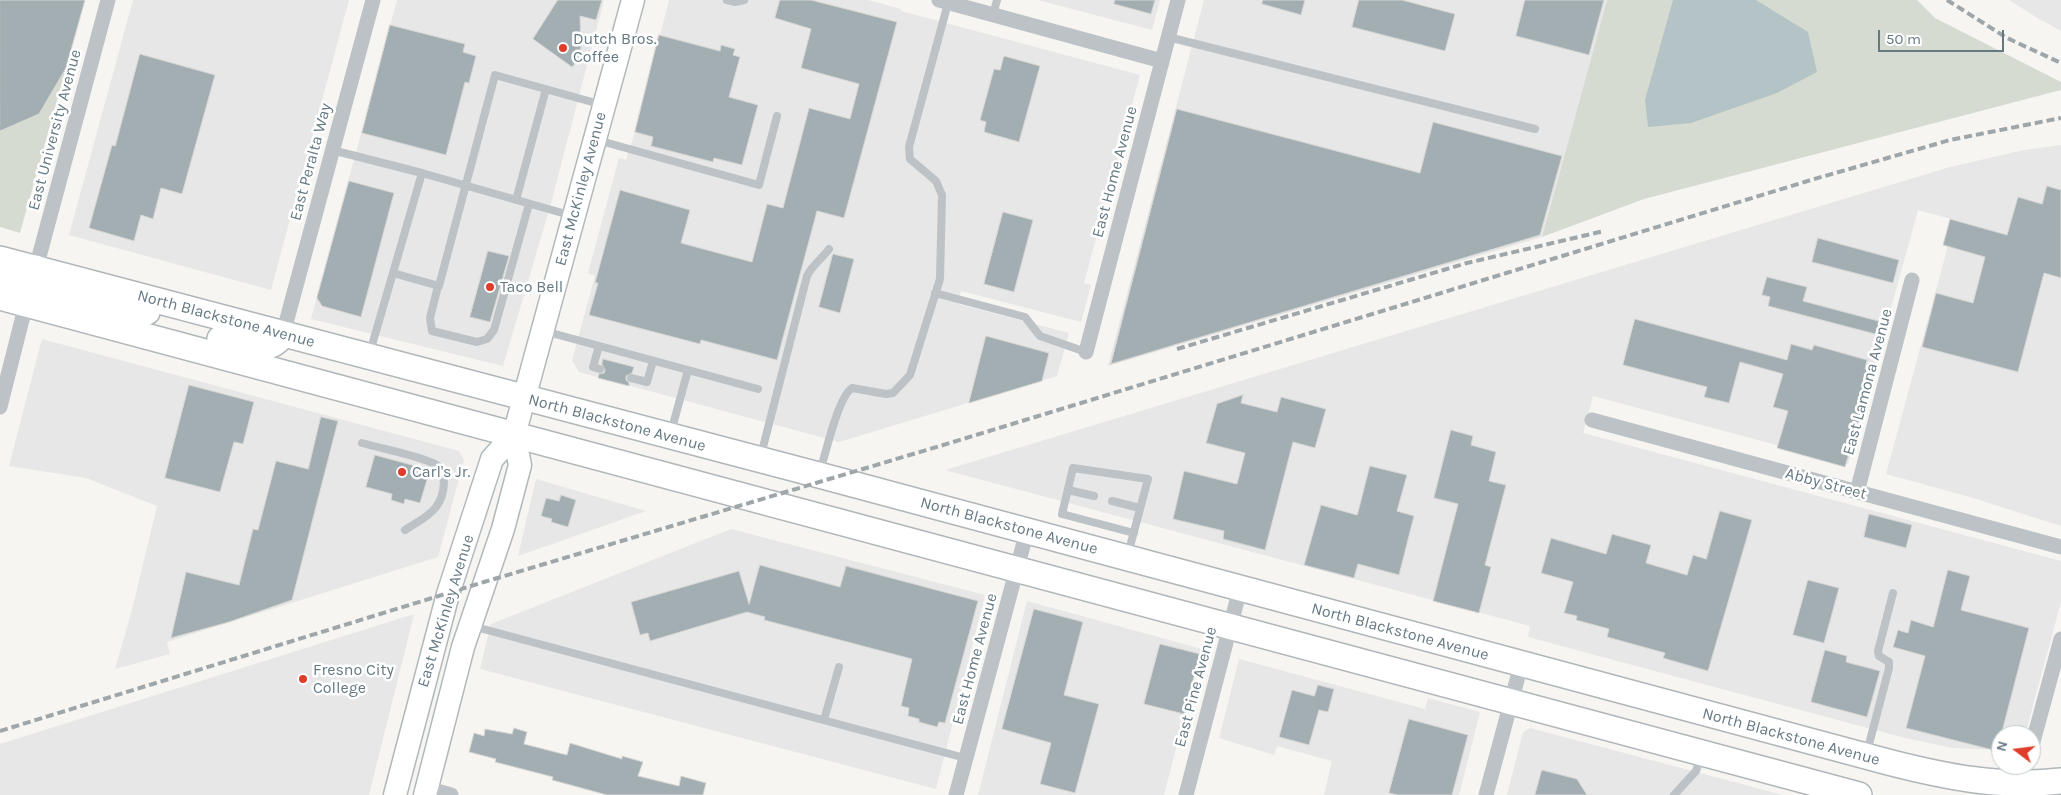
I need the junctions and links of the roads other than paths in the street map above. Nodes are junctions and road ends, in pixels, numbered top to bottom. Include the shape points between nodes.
1 (108, 0) edge
2 (373, 0) edge
3 (633, 0) edge
4 (727, 0) edge
5 (744, 0) edge
6 (997, 0) edge
7 (1178, 0) edge
8 (944, 1) edge
9 (993, 15) junction
10 (1168, 37) junction
11 (1162, 61) junction
12 (546, 89) junction
13 (604, 105) junction
14 (777, 116) dead end
15 (1535, 129) dead end
16 (595, 139) junction
17 (332, 150) junction
18 (422, 174) junction
19 (466, 186) junction
20 (516, 200) junction
21 (529, 204) junction
22 (574, 216) junction
23 (829, 249) dead end
24 (0, 258) edge
25 (36, 268) junction
26 (393, 273) junction
27 (0, 278) edge
28 (1912, 280) dead end
29 (438, 286) junction
30 (935, 294) junction
31 (0, 297) edge
32 (26, 304) junction
33 (74, 317) junction
34 (227, 319) junction
35 (543, 331) junction
36 (283, 334) junction
37 (599, 346) junction
38 (1086, 352) joint
39 (368, 357) junction
40 (653, 361) junction
41 (600, 369) dead end
42 (688, 370) junction
43 (631, 378) dead end
44 (758, 388) dead end
45 (524, 399) junction
46 (0, 407) edge
47 (1592, 420) dead end
48 (514, 435) junction
49 (670, 436) junction
50 (362, 443) dead end
51 (760, 460) junction
52 (819, 476) junction
53 (1068, 490) junction
54 (1857, 492) junction
55 (1094, 496) dead end
56 (1112, 501) dead end
57 (1140, 508) junction
58 (405, 530) dead end
59 (1027, 531) junction
60 (1134, 533) junction
61 (2061, 547) edge
62 (1127, 558) junction
63 (1018, 568) junction
64 (1240, 589) junction
65 (1893, 593) dead end
66 (470, 625) junction
67 (1230, 626) junction
68 (2061, 639) edge
69 (434, 644) junction
70 (1521, 665) junction
71 (839, 667) dead end
72 (1511, 702) junction
73 (824, 720) junction
74 (2038, 725) edge
75 (1702, 753) junction
76 (1866, 756) junction
77 (965, 758) junction
78 (2020, 781) edge
79 (2061, 781) edge
80 (395, 792) edge
81 (426, 792) edge
82 (451, 795) edge
83 (956, 795) edge
84 (1186, 795) edge
85 (1486, 795) edge
86 (1674, 795) edge
87 (1859, 795) edge

1 - 25 street, East University Avenue
2 - 17 street, East Peralta Way
3 - 13 main road, East McKinley Avenue
4 - 5 lane
6 - 9 lane
7 - 10 street, East Home Avenue
8 - 9 street
8 - 30 lane via 909,147 910,159 936,181 942,195 940,279
9 - 11 street
10 - 11 street, East Home Avenue
10 - 15 lane
11 - 38 street, East Home Avenue
12 - 13 lane
12 - 19 lane via 495,75
12 - 20 lane
13 - 16 main road, East McKinley Avenue
14 - 16 lane via 759,185
16 - 22 main road, East McKinley Avenue
17 - 18 lane
17 - 36 street, East Peralta Way
18 - 19 lane
18 - 26 lane
19 - 20 lane
19 - 29 lane
20 - 21 lane
21 - 22 lane
21 - 29 lane via 494,330 488,339 477,342 432,331 430,318
22 - 35 main road, East McKinley Avenue
23 - 51 lane via 810,268 807,276
24 - 25 main road, North Blackstone Avenue
25 - 27 main road via 16,278
25 - 34 main road, North Blackstone Avenue
26 - 29 lane
26 - 39 lane
28 - 54 street, East Lamona Avenue
30 - 38 lane via 1025,317 1040,336
30 - 52 lane via 910,375 894,393 852,388 847,391 837,413
31 - 32 main road
32 - 33 main road
32 - 34 main road via 33,296 45,292 125,310
32 - 46 street
33 - 36 main road via 185,330 258,348 272,345
33 - 48 main road
34 - 36 main road, North Blackstone Avenue
35 - 37 lane
35 - 45 main road, East McKinley Avenue
36 - 39 main road, North Blackstone Avenue
37 - 40 lane
37 - 41 lane via 593,367
39 - 45 main road, North Blackstone Avenue
40 - 42 lane
40 - 43 lane via 648,382
42 - 44 lane
42 - 49 lane
45 - 48 main road, East McKinley Avenue
45 - 49 main road, North Blackstone Avenue
47 - 54 street, Abby Street
48 - 63 main road
48 - 66 main road, East McKinley Avenue via 520,465 503,529
48 - 69 main road, East McKinley Avenue via 492,459
49 - 51 main road, North Blackstone Avenue
50 - 58 lane via 433,463 443,474 445,479 436,507
51 - 52 main road, North Blackstone Avenue
52 - 59 main road, North Blackstone Avenue
53 - 55 lane
53 - 57 lane via 1073,468 1148,479
53 - 60 lane via 1062,514
54 - 61 street, Abby Street
56 - 57 lane
57 - 60 lane
59 - 62 main road, North Blackstone Avenue
59 - 63 street, East Home Avenue
60 - 62 lane
62 - 64 main road, North Blackstone Avenue
63 - 67 main road
63 - 77 street, East Home Avenue
64 - 67 street, East Pine Avenue
64 - 70 main road, North Blackstone Avenue
65 - 76 lane via 1878,651 1879,656 1889,662 1889,668
66 - 73 lane
66 - 81 main road, East McKinley Avenue
67 - 72 main road
67 - 84 street, East Pine Avenue
68 - 74 street
69 - 80 main road, East McKinley Avenue
69 - 81 main road via 434,692 419,775
70 - 72 street
70 - 76 main road, North Blackstone Avenue
71 - 73 lane
72 - 75 main road
72 - 85 street
73 - 77 lane
75 - 86 lane via 1696,771
75 - 87 main road via 1811,786
76 - 78 main road, North Blackstone Avenue via 1953,777
77 - 83 street, East Home Avenue
78 - 79 main road
81 - 82 street

